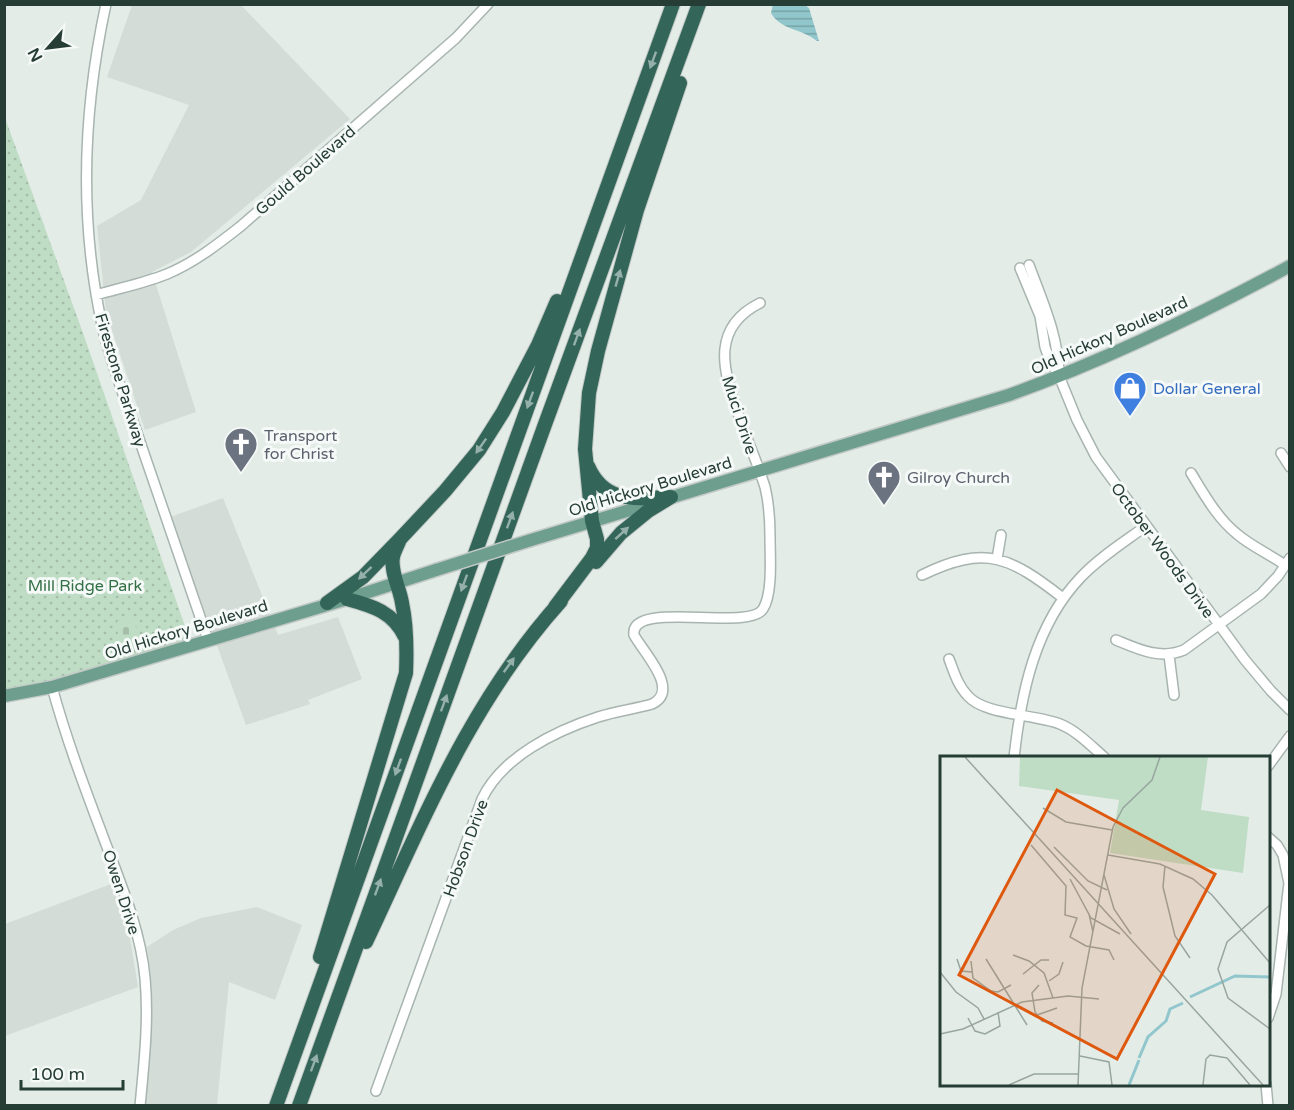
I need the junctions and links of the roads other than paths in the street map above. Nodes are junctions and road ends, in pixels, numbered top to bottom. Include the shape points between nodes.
1 (106, 4) edge
2 (488, 4) edge
3 (673, 4) edge
4 (699, 4) edge
5 (705, 4) edge
6 (600, 207) junction
7 (1024, 266) dead end
8 (1290, 266) edge
9 (96, 294) junction
10 (760, 303) dead end
11 (1059, 376) junction
12 (1281, 453) dead end
13 (586, 457) junction
14 (1290, 467) edge
15 (758, 470) junction
16 (1191, 473) dead end
17 (671, 497) junction
18 (592, 521) junction
19 (1146, 526) junction
20 (1001, 535) dead end
21 (400, 539) junction
22 (997, 560) junction
23 (1287, 561) edge
24 (922, 575) dead end
25 (397, 582) junction
26 (1063, 598) junction
27 (347, 599) junction
28 (327, 603) junction
29 (555, 607) junction
30 (1219, 626) junction
31 (208, 640) junction
32 (1116, 640) dead end
33 (407, 646) junction
34 (1169, 655) junction
35 (949, 659) dead end
36 (52, 687) junction
37 (1174, 695) dead end
38 (4, 696) edge
39 (1290, 710) edge
40 (1022, 714) junction
41 (1290, 736) edge
42 (1014, 756) edge
43 (1103, 756) edge
44 (1270, 765) edge
45 (1270, 838) edge
46 (1286, 854) edge
47 (1270, 1015) edge
48 (329, 1021) junction
49 (1266, 1086) edge
50 (376, 1091) dead end
51 (140, 1106) edge
52 (275, 1106) edge
53 (299, 1106) edge
54 (1268, 1106) edge

1 - 9 street, Firestone Parkway via 90,95 87,144 88,228
2 - 9 street, Gould Boulevard via 456,38 225,238 166,274
3 -> 6 highway
48 -> 4 highway
13 -> 5 highway via 587,408 598,351 644,188
6 -> 21 highway via 503,412 479,450
6 -> 52 highway
7 - 11 street, October Woods Drive via 1050,320 1059,356
8 - 11 main road, Old Hickory Boulevard via 1191,318
9 - 31 street, Firestone Parkway via 110,352
10 - 15 street, Muci Drive via 743,314 731,330 724,358 728,386
11 - 15 main road, Old Hickory Boulevard via 975,406
11 - 19 street, October Woods Drive via 1096,457
12 - 14 street
13 - 17 highway via 597,481 611,493 628,498
13 - 18 highway
15 - 17 main road, Old Hickory Boulevard
15 - 50 street, Hobson Drive via 766,494 770,535 768,594 762,611 733,617 655,618 636,625 634,635 663,684 658,701 570,728 516,758 494,778 482,799
16 - 23 street via 1233,531
17 - 18 main road, Old Hickory Boulevard
29 -> 17 highway via 621,533
18 - 25 main road, Old Hickory Boulevard, bridge
18 - 29 highway via 596,550
19 - 26 street via 1088,570
19 - 30 street, October Woods Drive
20 - 22 street
21 - 25 highway via 392,558
21 -> 28 highway via 363,577
22 - 24 street via 957,561
22 - 26 street via 1025,570
23 - 30 street via 1262,594
25 - 27 main road, Old Hickory Boulevard
25 - 33 highway
26 - 40 street via 1036,649
27 - 28 main road, Old Hickory Boulevard
27 - 33 highway via 387,614 400,627
28 - 31 main road, Old Hickory Boulevard
48 -> 29 highway via 465,734 503,673
30 - 34 street via 1188,648
30 - 39 street, October Woods Drive
31 - 36 main road, Old Hickory Boulevard
32 - 34 street
33 - 52 highway via 399,700
34 - 37 street
35 - 40 street via 961,687 973,701
36 - 38 main road, Old Hickory Boulevard
36 - 51 street, Owen Drive via 64,732 122,885 139,944 146,1003
40 - 42 street
40 - 43 street via 1063,726
41 - 44 street
45 - 46 street
46 - 47 street via 1289,883
53 -> 48 highway
49 - 54 street

